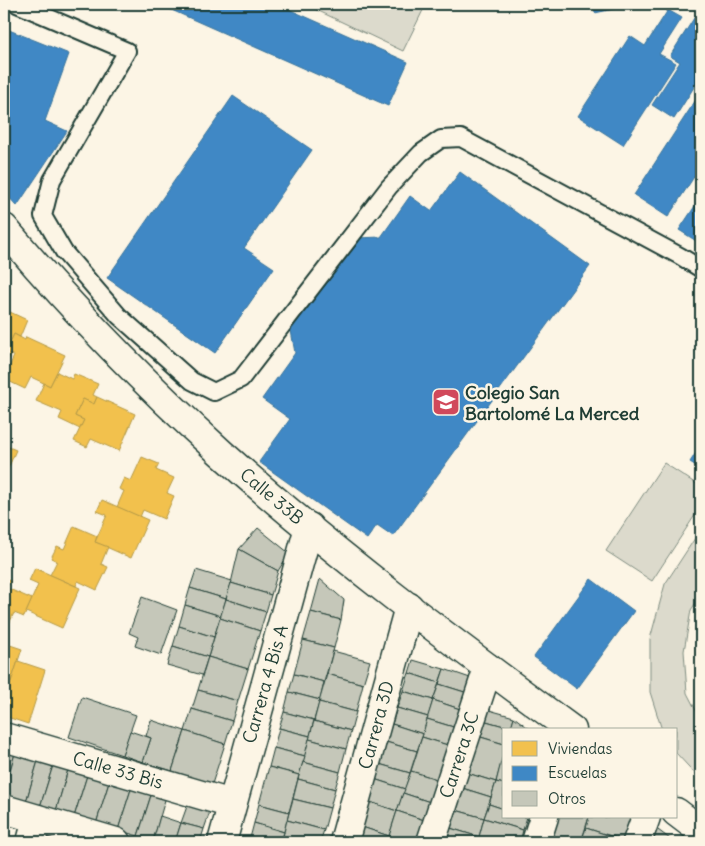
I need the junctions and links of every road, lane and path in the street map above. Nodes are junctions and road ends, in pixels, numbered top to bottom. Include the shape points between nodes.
1 (17, 4) edge
2 (4, 228) edge
3 (701, 269) edge
4 (309, 527) junction
5 (409, 607) junction
6 (488, 668) junction
7 (569, 728) edge
8 (4, 737) edge
9 (232, 804) junction
10 (4, 809) edge
11 (678, 814) edge
12 (544, 818) edge
13 (646, 818) edge
14 (34, 830) edge
15 (701, 831) edge
16 (116, 842) edge
17 (222, 842) edge
18 (344, 842) edge
19 (431, 842) edge
20 (536, 842) edge
21 (637, 842) edge

1 - 3 lane via 127,50 52,180 43,216 64,252 119,316 192,381 214,392 241,379 389,187 421,153 441,139 461,138
2 - 4 street, Calle 33B via 73,307 161,396
4 - 5 street, Calle 33B
4 - 9 street, Carrera 4 Bis A
5 - 6 street, Calle 33B
5 - 18 street, Carrera 3D
6 - 7 street, Calle 33B
6 - 19 street, Carrera 3C
8 - 9 street, Calle 33 Bis
9 - 17 street, Carrera 4 Bis A
10 - 14 street
11 - 15 street
12 - 20 street
13 - 21 street
14 - 16 street

